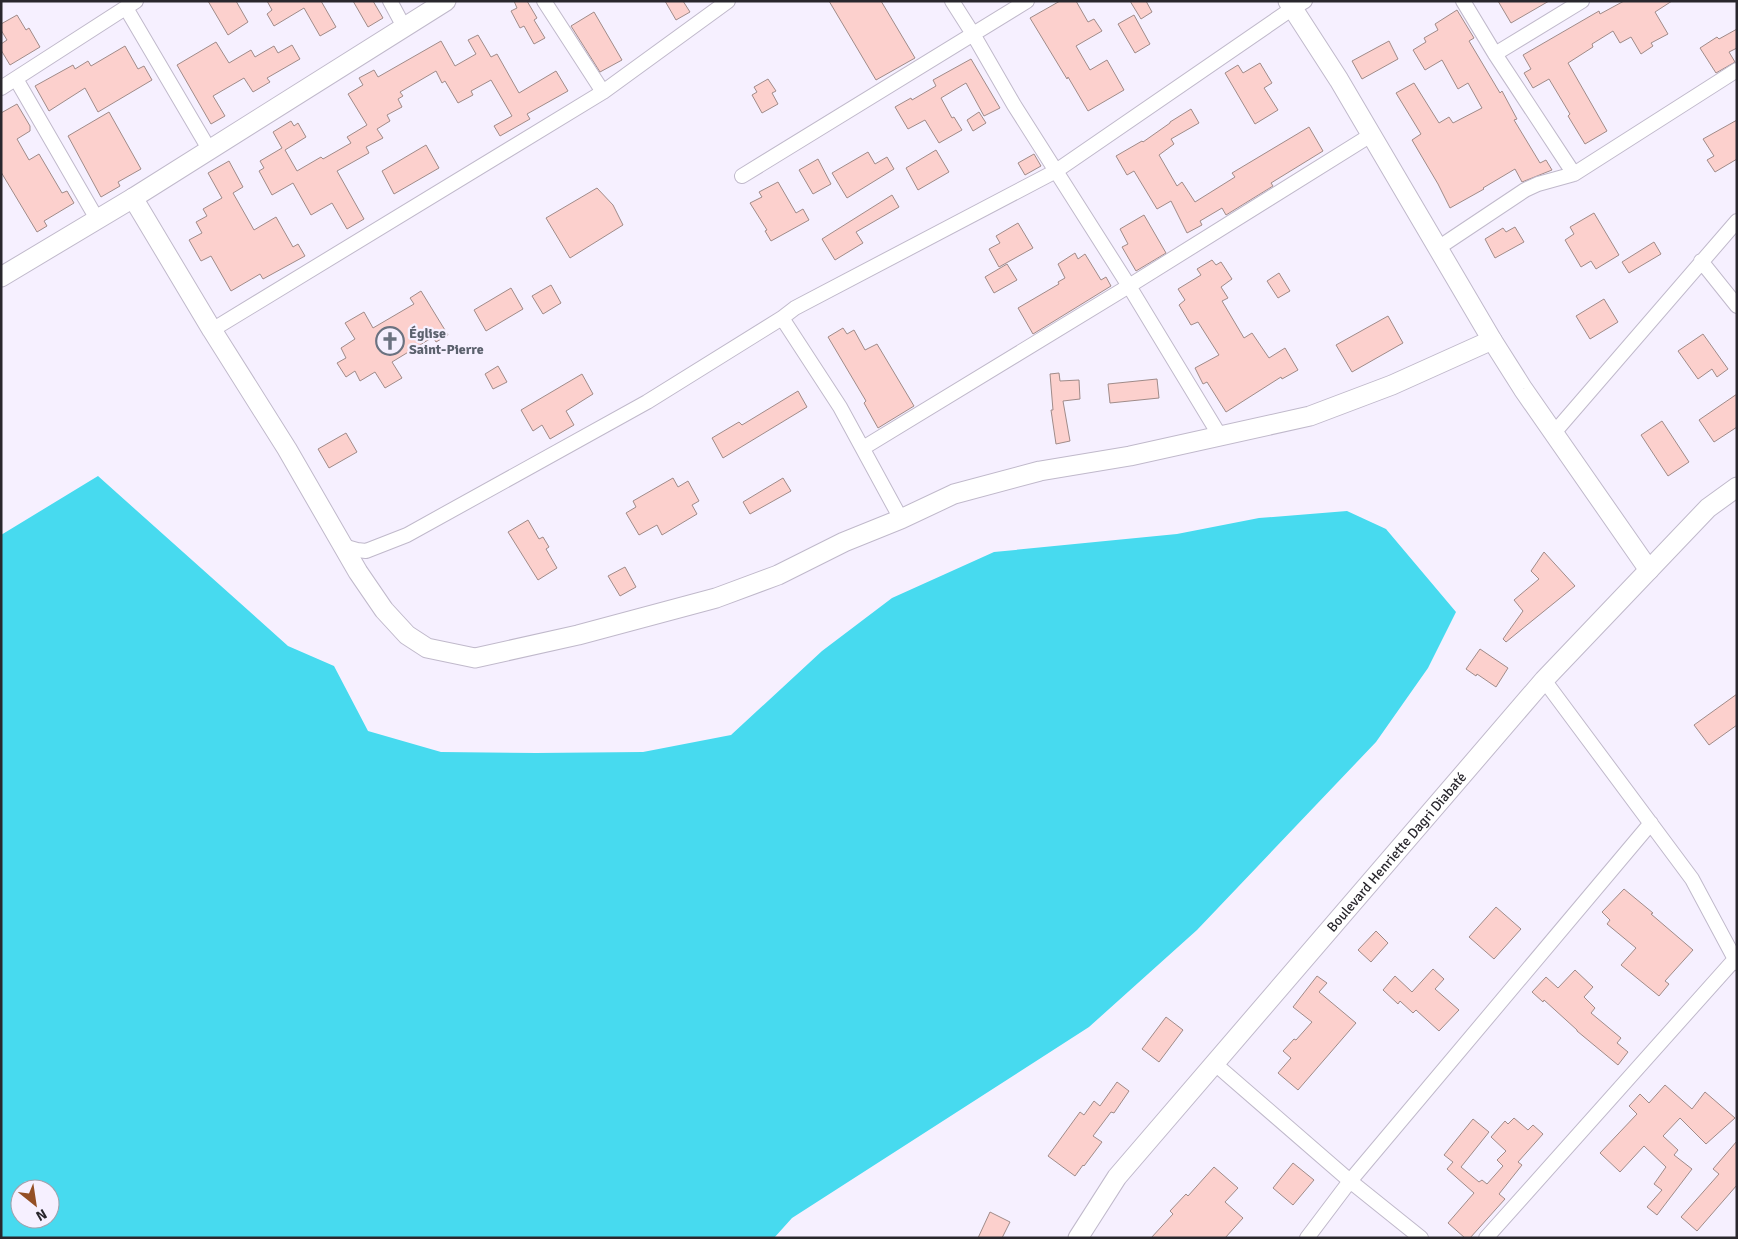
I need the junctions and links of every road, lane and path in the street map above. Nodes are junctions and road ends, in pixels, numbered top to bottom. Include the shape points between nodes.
1 (390, 1) edge
2 (446, 1) edge
3 (544, 1) edge
4 (728, 1) edge
5 (952, 1) edge
6 (1027, 1) edge
7 (1463, 1) edge
8 (1582, 1) edge
9 (1295, 3) edge
10 (131, 5) edge
11 (404, 27) junction
12 (973, 34) junction
13 (1495, 54) junction
14 (1737, 70) edge
15 (16, 79) junction
16 (1, 88) edge
17 (603, 92) junction
18 (1371, 135) junction
19 (209, 149) junction
20 (1056, 171) junction
21 (1574, 174) junction
22 (742, 176) dead end
23 (133, 198) junction
24 (97, 219) junction
25 (1737, 221) edge
26 (1438, 248) junction
27 (1701, 262) junction
28 (1, 277) edge
29 (1129, 286) junction
30 (1737, 306) edge
31 (782, 318) junction
32 (212, 330) junction
33 (1492, 340) junction
34 (1553, 434) junction
35 (1220, 436) junction
36 (863, 448) junction
37 (1737, 487) edge
38 (901, 519) junction
39 (343, 546) junction
40 (1649, 570) junction
41 (1544, 680) junction
42 (1651, 823) junction
43 (1736, 961) edge
44 (1214, 1063) junction
45 (1350, 1181) junction
46 (1078, 1238) edge
47 (1307, 1238) edge
48 (1421, 1238) edge
49 (1486, 1238) edge

1 - 11 street
2 - 11 street
3 - 17 street
4 - 17 street
5 - 12 street
6 - 12 street
7 - 13 street
8 - 13 street
9 - 18 street
9 - 20 street
10 - 15 street
10 - 19 street
11 - 19 street
12 - 20 street
12 - 22 street
13 - 21 street
14 - 21 street
15 - 16 street
15 - 24 street
17 - 32 street
18 - 26 street
18 - 29 street
19 - 23 street
20 - 29 street
20 - 31 street via 795,308
21 - 26 street via 1525,190
23 - 24 street
23 - 32 street
24 - 28 street
25 - 27 street
26 - 33 street
27 - 30 street
27 - 34 street
29 - 35 street
29 - 36 street
31 - 36 street
31 - 39 street via 647,402 407,535 366,551
32 - 39 street
33 - 34 street
33 - 35 street via 1392,385 1310,416
34 - 40 street
35 - 38 street via 1040,471 954,494
36 - 38 street
37 - 40 street, Boulevard Henriette Dagri Diabaté via 1708,508
38 - 39 street via 844,542 778,575 716,598 578,635 475,658 427,648 407,635 384,610
40 - 41 street, Boulevard Henriette Dagri Diabaté
41 - 42 street
41 - 44 street, Boulevard Henriette Dagri Diabaté
42 - 43 street via 1692,879
42 - 45 street
43 - 49 street
44 - 45 street
44 - 46 street, Boulevard Henriette Dagri Diabaté via 1117,1177
45 - 47 street
45 - 48 street

